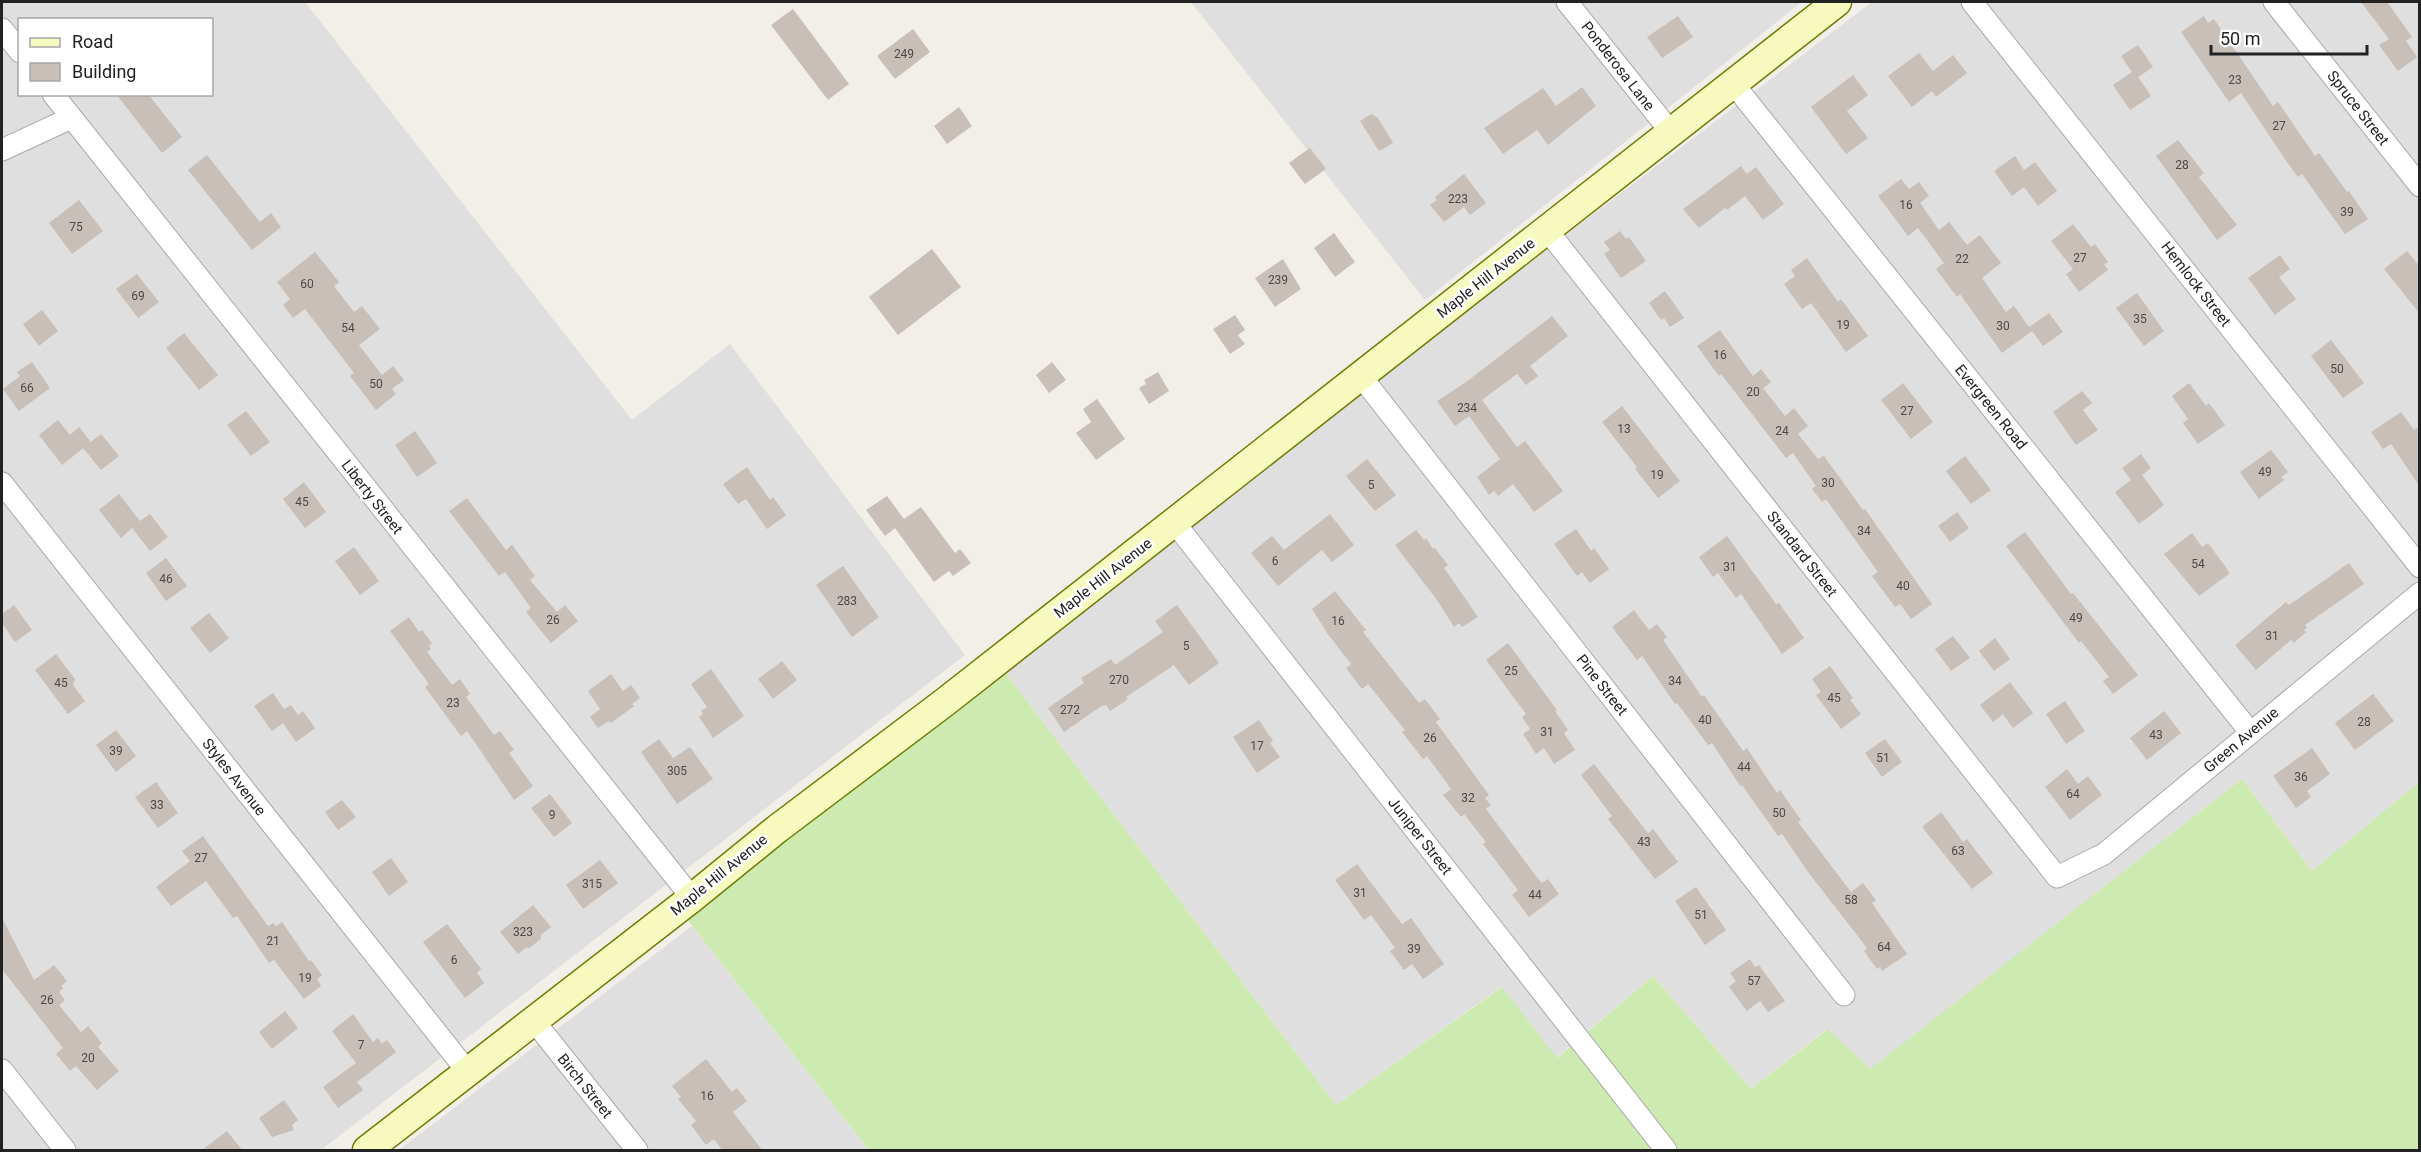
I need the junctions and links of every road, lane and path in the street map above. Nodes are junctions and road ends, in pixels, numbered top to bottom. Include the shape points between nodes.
1 (1567, 2) edge
2 (1837, 2) edge
3 (1972, 2) edge
4 (2274, 2) edge
5 (2, 29) edge
6 (18, 49) edge
7 (1732, 82) junction
8 (55, 96) edge
9 (72, 118) junction
10 (1670, 131) junction
11 (2, 150) edge
12 (2420, 186) edge
13 (1547, 230) junction
14 (1360, 375) junction
15 (2, 483) edge
16 (1174, 522) junction
17 (2420, 567) edge
18 (2420, 592) edge
19 (2250, 732) junction
20 (2057, 877) joint
21 (692, 898) junction
22 (1844, 995) dead end
23 (534, 1021) junction
24 (2, 1070) edge
25 (467, 1071) junction
26 (65, 1150) edge
27 (367, 1150) edge
28 (637, 1150) edge
29 (1666, 1150) edge

1 - 10 street, Ponderosa Lane
2 - 7 street, Maple Hill Avenue
3 - 17 street, Hemlock Street
4 - 12 street, Spruce Street
5 - 6 street
7 - 10 street, Maple Hill Avenue
7 - 19 street, Evergreen Road
8 - 9 street, Liberty Street
9 - 11 street
9 - 21 street, Liberty Street
10 - 13 street, Maple Hill Avenue
13 - 14 street, Maple Hill Avenue
13 - 20 street, Standard Street
14 - 16 street, Maple Hill Avenue
14 - 22 street, Pine Street
15 - 25 street, Styles Avenue
16 - 21 street, Maple Hill Avenue
16 - 29 street, Juniper Street
18 - 19 street, Green Avenue
19 - 20 street, Green Avenue via 2104,854
21 - 23 street, Maple Hill Avenue
23 - 25 street, Maple Hill Avenue
23 - 28 street, Birch Street
24 - 26 street
25 - 27 street, Maple Hill Avenue

